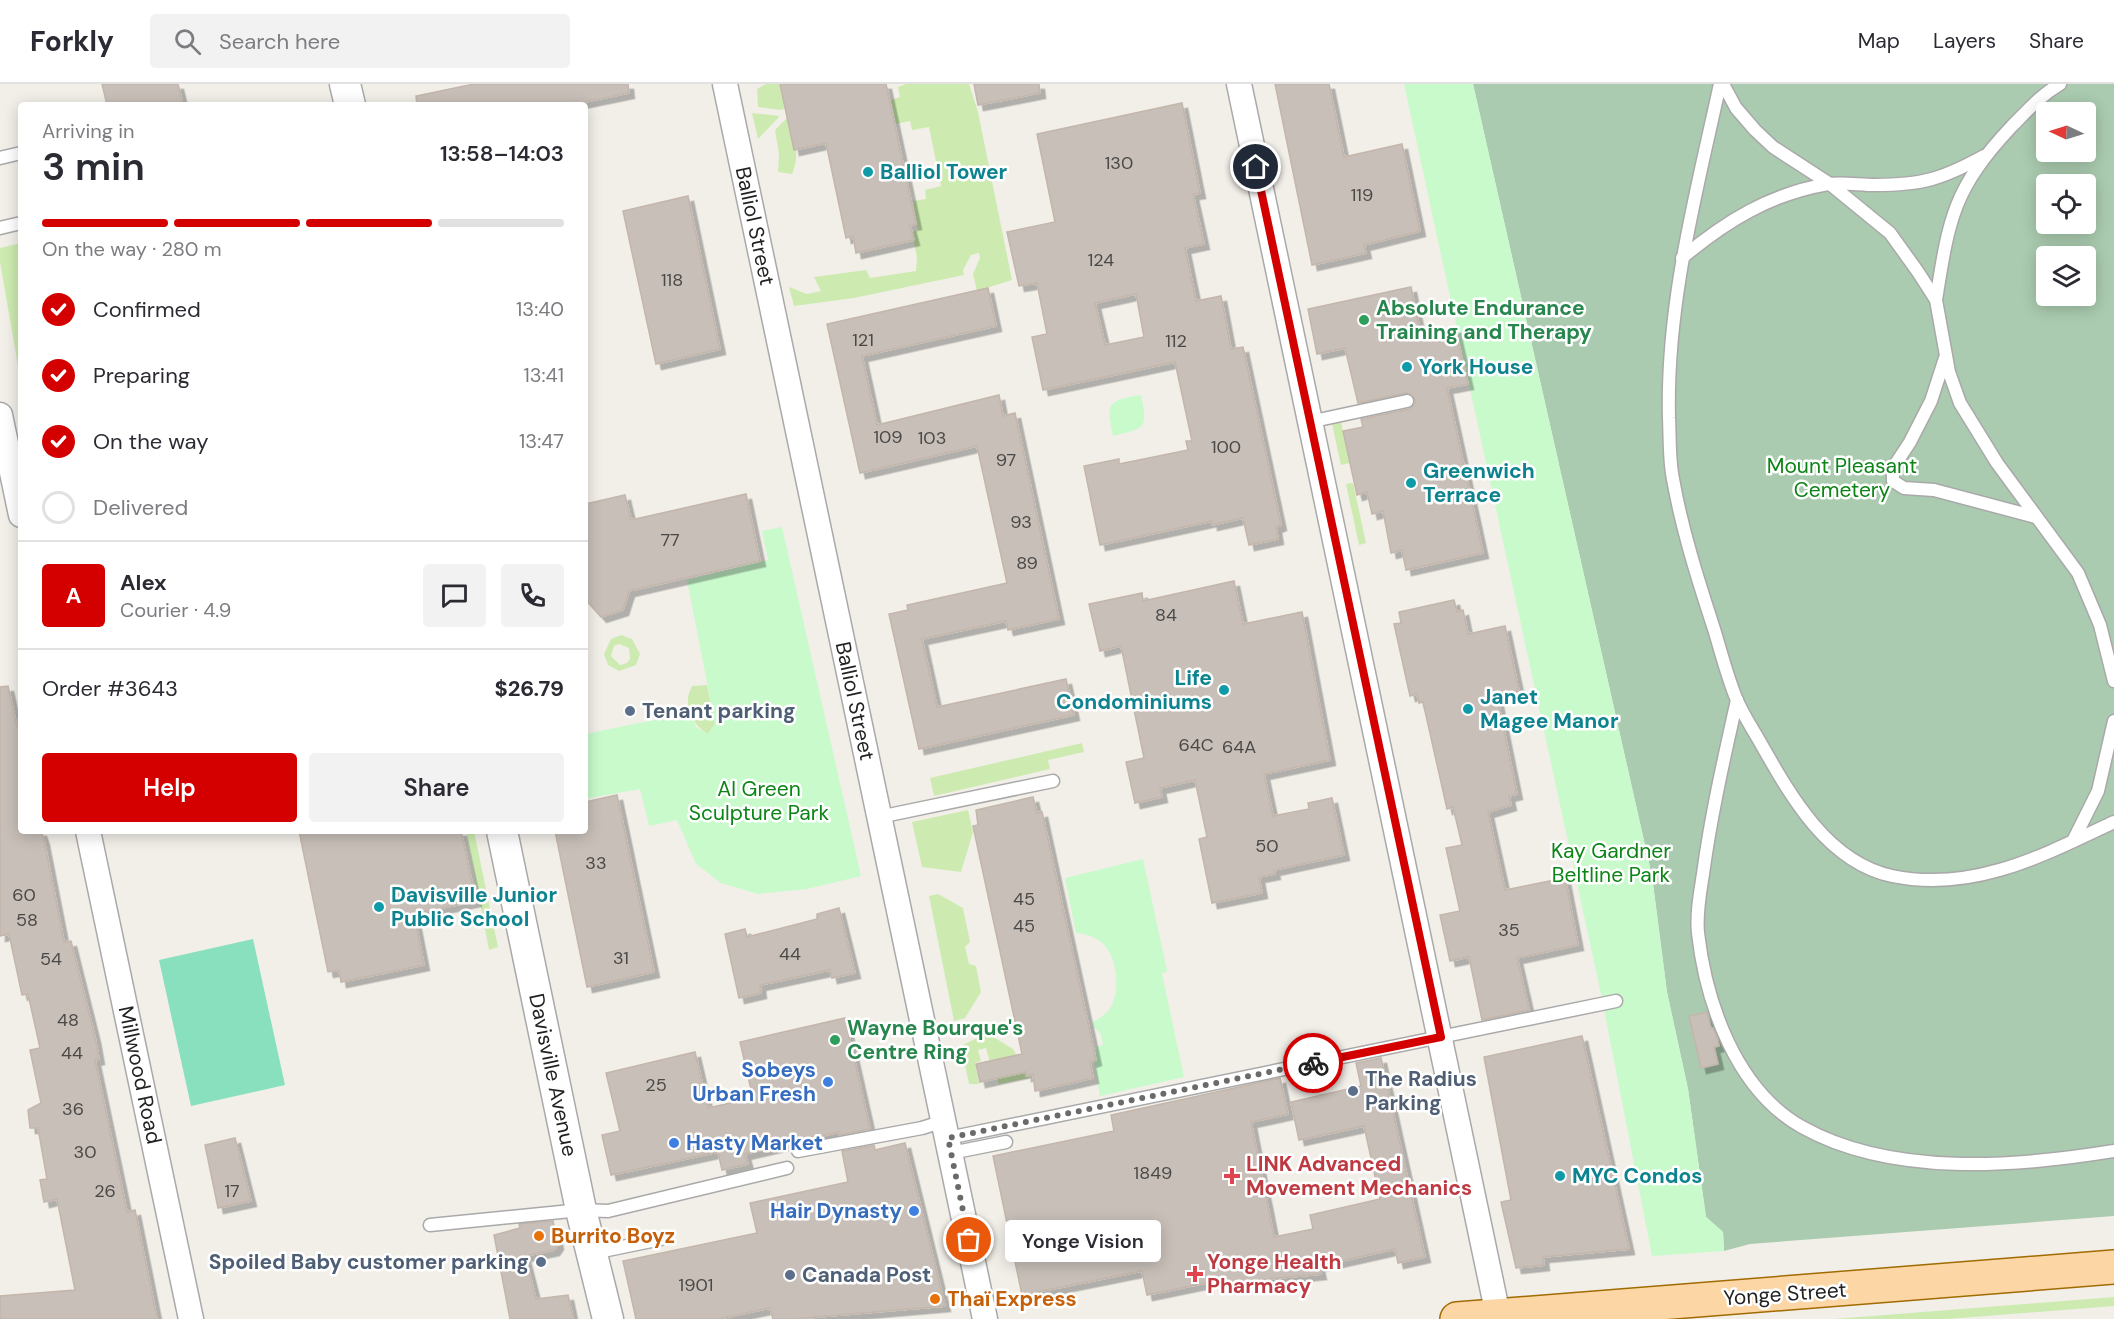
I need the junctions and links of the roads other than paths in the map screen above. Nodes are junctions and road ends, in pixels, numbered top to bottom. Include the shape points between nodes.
1 (345, 84) edge
2 (725, 84) edge
3 (1239, 84) edge
4 (1722, 84) edge
5 (2060, 84) edge
6 (2045, 89) edge
7 (349, 102) edge
8 (18, 154) edge
9 (1984, 156) junction
10 (0, 158) edge
11 (1830, 184) junction
12 (18, 224) edge
13 (0, 228) edge
14 (1682, 258) junction
15 (1936, 300) junction
16 (1946, 357) junction
17 (1407, 401) dead end
18 (0, 415) edge
19 (1309, 422) junction
20 (18, 501) edge
21 (2036, 517) junction
22 (2114, 681) edge
23 (1737, 700) junction
24 (2114, 721) edge
25 (1053, 781) dead end
26 (879, 817) junction
27 (2114, 822) edge
28 (89, 834) edge
29 (503, 834) edge
30 (2072, 842) junction
31 (1616, 1001) dead end
32 (1441, 1037) junction
33 (947, 1137) junction
34 (1006, 1142) dead end
35 (2113, 1150) edge
36 (798, 1151) dead end
37 (787, 1168) dead end
38 (581, 1210) junction
39 (430, 1225) dead end
40 (661, 1239) dead end
41 (593, 1253) junction
42 (2114, 1267) edge
43 (1498, 1315) junction
44 (191, 1319) edge
45 (608, 1319) edge
46 (985, 1319) edge
47 (1457, 1319) edge

1 - 7 street
2 - 26 street, Balliol Street
3 - 19 street
4 - 11 lane via 1736,108 1773,147
4 - 14 lane
5 - 6 lane
6 - 9 lane
8 - 10 lane
9 - 11 lane via 1933,181
9 - 15 lane via 1956,203
11 - 14 lane via 1761,204 1717,228
11 - 15 lane via 1890,233
12 - 13 lane
14 - 23 lane via 1671,351 1672,477 1696,574
15 - 16 lane
16 - 21 lane via 1967,416
16 - 21 lane via 1930,401 1893,468 1893,481 1904,488 1934,490
17 - 19 lane
18 - 20 street
19 - 32 street
21 - 22 lane via 2067,555 2088,591
23 - 30 lane via 1801,809 1828,840 1856,861 1890,876 1932,882 1965,879 2016,866
23 - 35 lane via 1705,860 1698,932 1710,994 1723,1031 1745,1071 1770,1102 1800,1126 1841,1145 1893,1158 1940,1164 2030,1161
24 - 30 lane via 2098,791
25 - 26 lane
26 - 33 street, Balliol Street
27 - 30 lane
28 - 44 street, Millwood Road
29 - 38 street, Davisville Avenue
31 - 32 lane
32 - 33 lane
32 - 43 street
33 - 34 lane
33 - 36 lane via 922,1128
33 - 46 street, Balliol Street
37 - 38 lane via 608,1211
38 - 39 lane
38 - 41 street, Davisville Avenue
40 - 41 lane
41 - 45 street, Davisville Avenue
42 - 43 main road, Yonge Street
43 - 47 main road, Yonge Street

